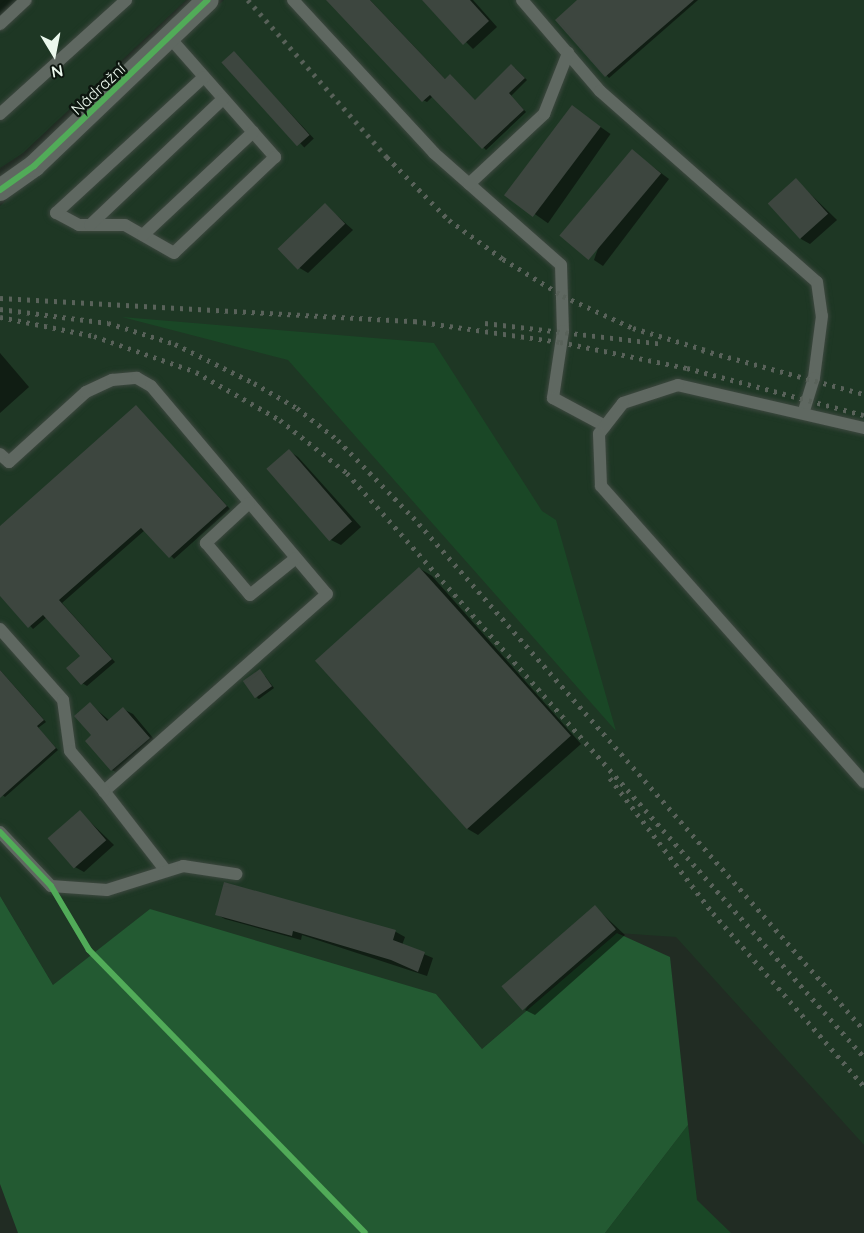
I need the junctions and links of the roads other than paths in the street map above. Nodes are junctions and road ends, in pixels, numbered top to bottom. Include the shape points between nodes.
1 (26, 0) edge
2 (208, 0) edge
3 (293, 0) edge
4 (522, 0) edge
5 (120, 2) edge
6 (0, 24) edge
7 (170, 38) junction
8 (568, 53) junction
9 (204, 77) junction
10 (223, 99) junction
11 (0, 114) edge
12 (253, 132) junction
13 (469, 184) junction
14 (0, 190) edge
15 (90, 225) junction
16 (143, 235) junction
17 (804, 411) junction
18 (605, 426) junction
19 (864, 428) edge
20 (3, 462) edge
21 (249, 503) junction
22 (296, 558) junction
23 (0, 629) edge
24 (864, 782) edge
25 (104, 791) junction
26 (0, 832) edge
27 (166, 871) junction
28 (236, 874) dead end

1 - 6 lane
2 - 7 street, Nádražní
3 - 13 lane via 434,153
4 - 8 lane
5 - 11 lane
7 - 9 lane
7 - 14 street, Nádražní via 34,166
8 - 13 lane via 544,114
8 - 17 lane via 600,91 817,282 822,316 814,378
9 - 10 lane
9 - 15 lane via 56,213 79,225
10 - 12 lane
10 - 15 lane
12 - 16 lane
12 - 16 lane via 275,157 174,253
13 - 18 lane via 561,266 563,331 553,398
15 - 16 lane via 125,225
17 - 18 lane via 678,385 623,403
17 - 19 lane
18 - 24 lane via 599,434 601,486
20 - 21 lane via 86,392 112,380 137,378 151,386
21 - 22 lane
21 - 22 lane via 206,543 250,595
22 - 25 lane via 327,594
23 - 25 lane via 63,700 70,751
25 - 27 lane
26 - 27 lane via 51,886 106,890
27 - 28 lane via 183,866

